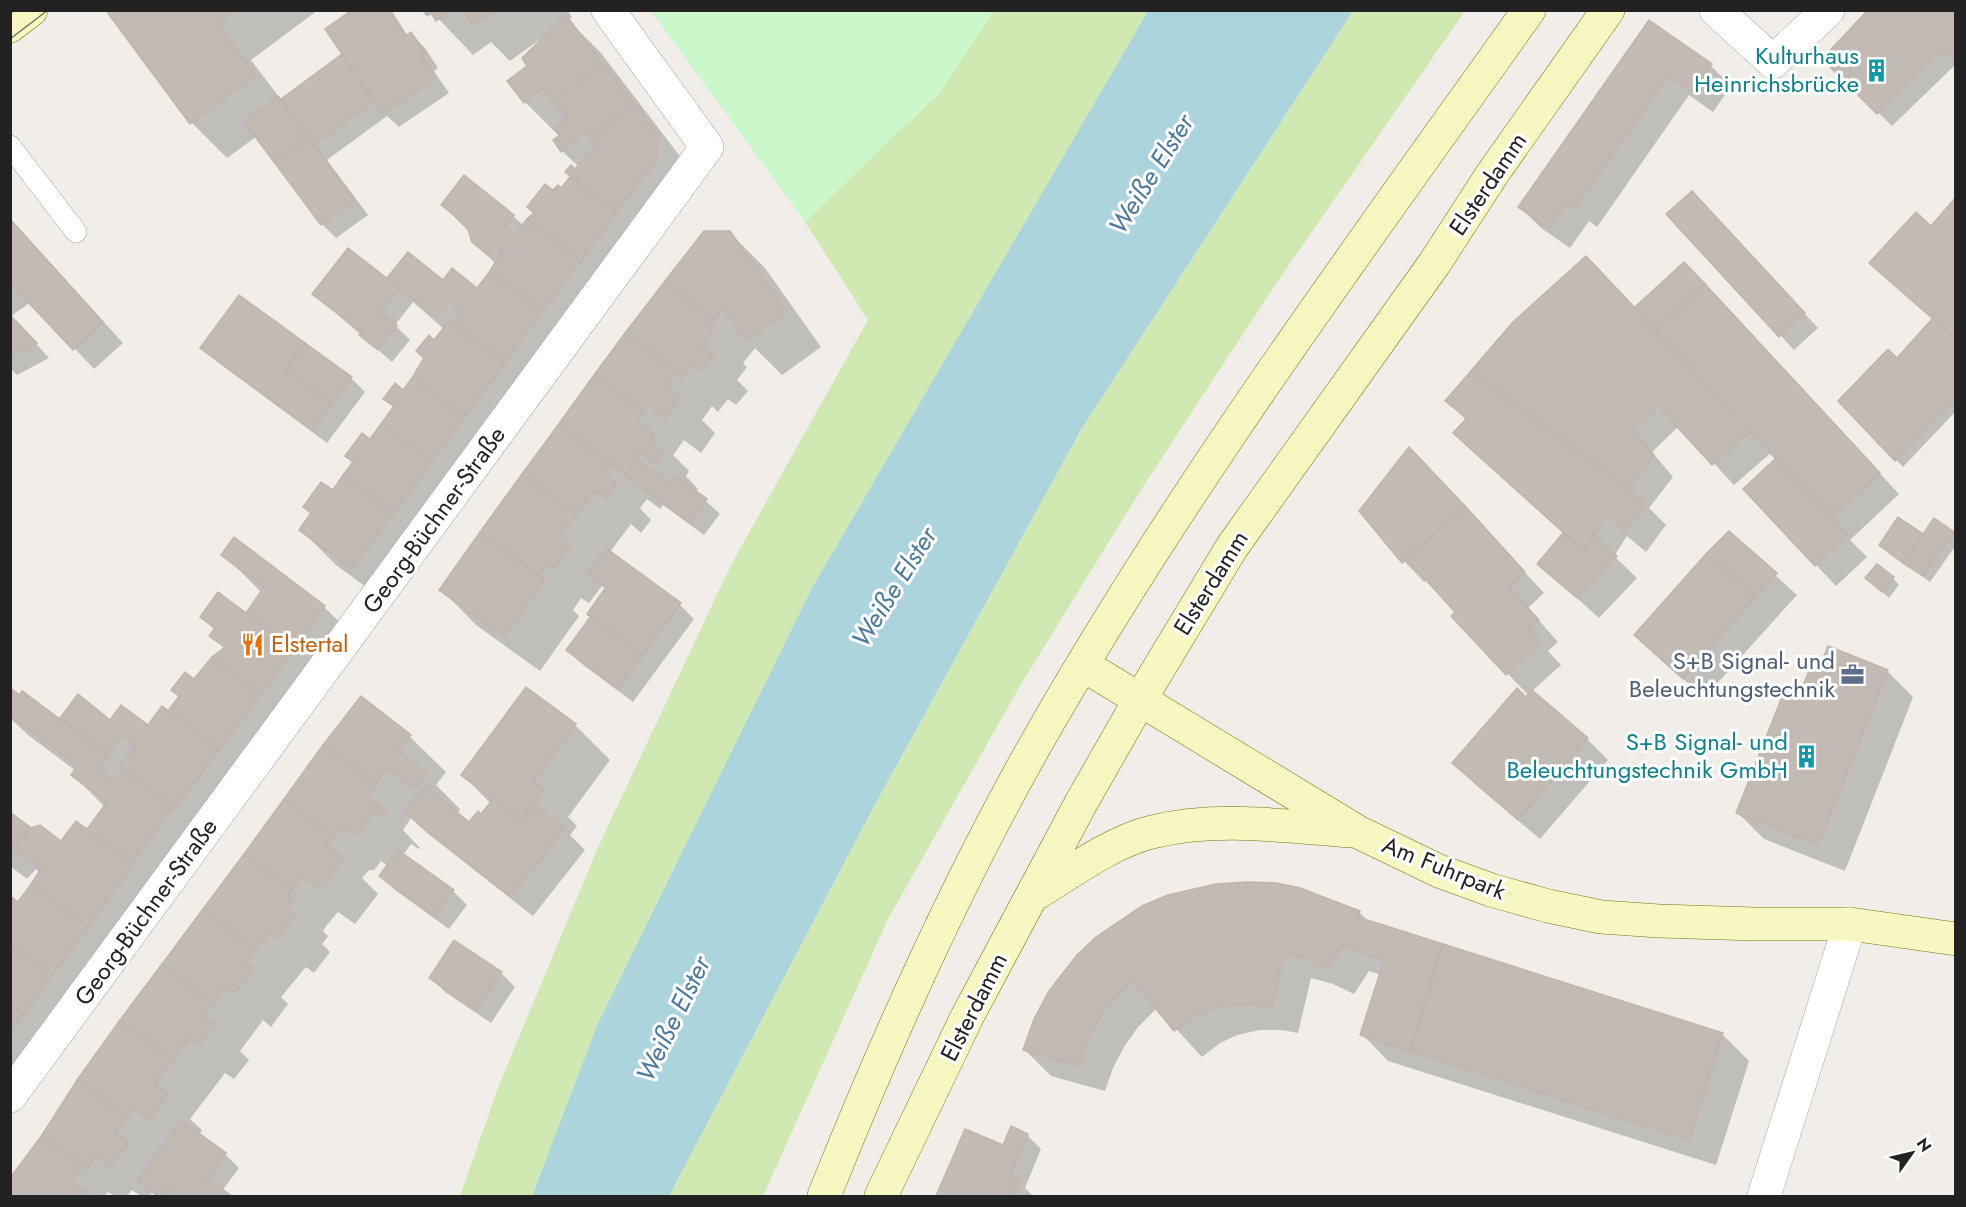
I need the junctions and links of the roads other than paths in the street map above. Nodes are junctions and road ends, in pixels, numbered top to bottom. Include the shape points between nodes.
1 (31, 10) edge
2 (608, 10) edge
3 (1529, 10) edge
4 (1608, 10) edge
5 (1716, 10) edge
6 (1828, 10) edge
7 (10, 26) edge
8 (10, 146) edge
9 (76, 232) dead end
10 (1083, 665) junction
11 (1141, 698) junction
12 (1358, 832) junction
13 (1033, 896) junction
14 (1850, 924) junction
15 (1956, 939) edge
16 (10, 1096) edge
17 (824, 1197) edge
18 (881, 1197) edge
19 (1764, 1197) edge

1 - 7 main road
2 - 16 street, Georg-Büchner-Straße via 708,147
3 - 10 main road via 1225,441
4 - 11 main road, Elsterdamm via 1434,264 1232,547
5 - 6 street via 1773,62
8 - 9 lane
10 - 11 main road, Am Fuhrpark
10 - 17 main road via 1032,750 964,880 901,1014
11 - 12 main road, Am Fuhrpark
11 - 13 main road, Elsterdamm
12 - 13 main road via 1242,823 1191,825 1151,832 1129,840
12 - 14 main road, Am Fuhrpark via 1439,871 1491,890 1591,915 1659,921
13 - 18 main road, Elsterdamm via 967,1017
14 - 15 main road, Am Fuhrpark
14 - 19 street

